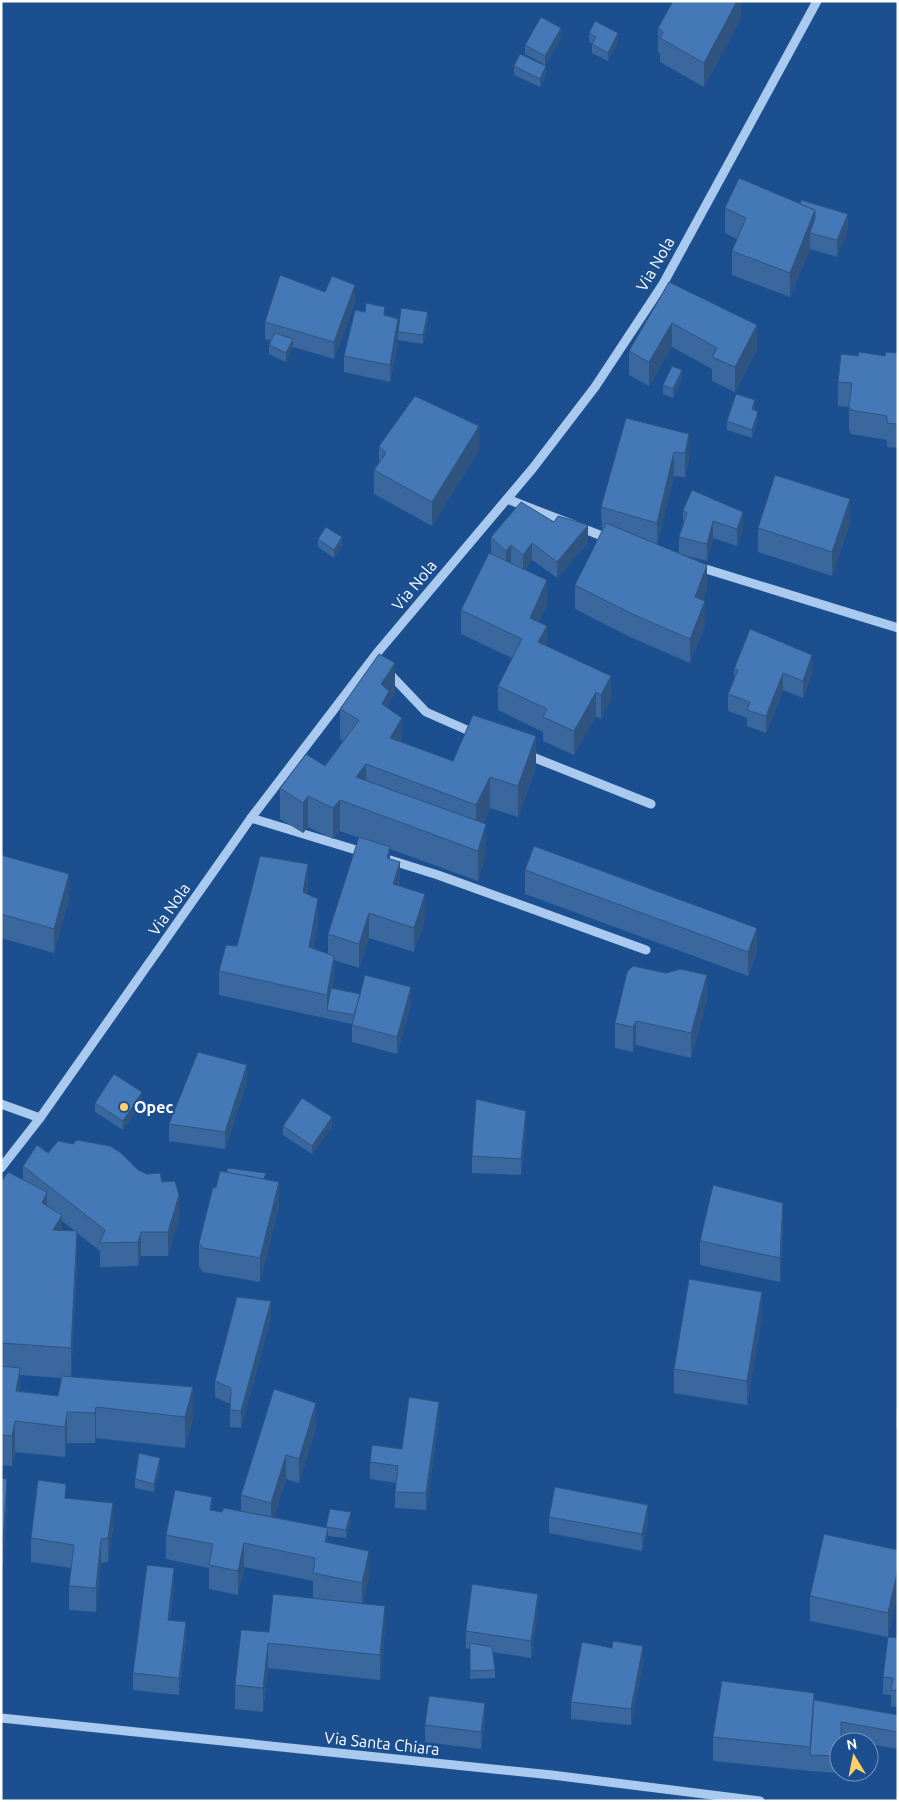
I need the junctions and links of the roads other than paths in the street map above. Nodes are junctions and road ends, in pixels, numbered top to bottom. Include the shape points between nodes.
1 (817, 1) edge
2 (507, 499) junction
3 (618, 542) edge
4 (688, 564) edge
5 (898, 628) edge
6 (377, 653) junction
7 (482, 736) edge
8 (518, 751) edge
9 (652, 804) dead end
10 (251, 818) junction
11 (646, 950) dead end
12 (1, 1104) edge
13 (40, 1118) junction
14 (1, 1168) edge
15 (1, 1718) edge
16 (760, 1801) edge

1 - 2 street, Via Nola via 663,284 595,387
2 - 3 street
2 - 6 street, Via Nola
4 - 5 street
6 - 7 street via 384,668 426,712
6 - 10 street, Via Nola
8 - 9 street
10 - 11 street via 447,878
10 - 13 street, Via Nola
12 - 13 street
13 - 14 street, Via Nola
15 - 16 street, Via Santa Chiara via 552,1775

